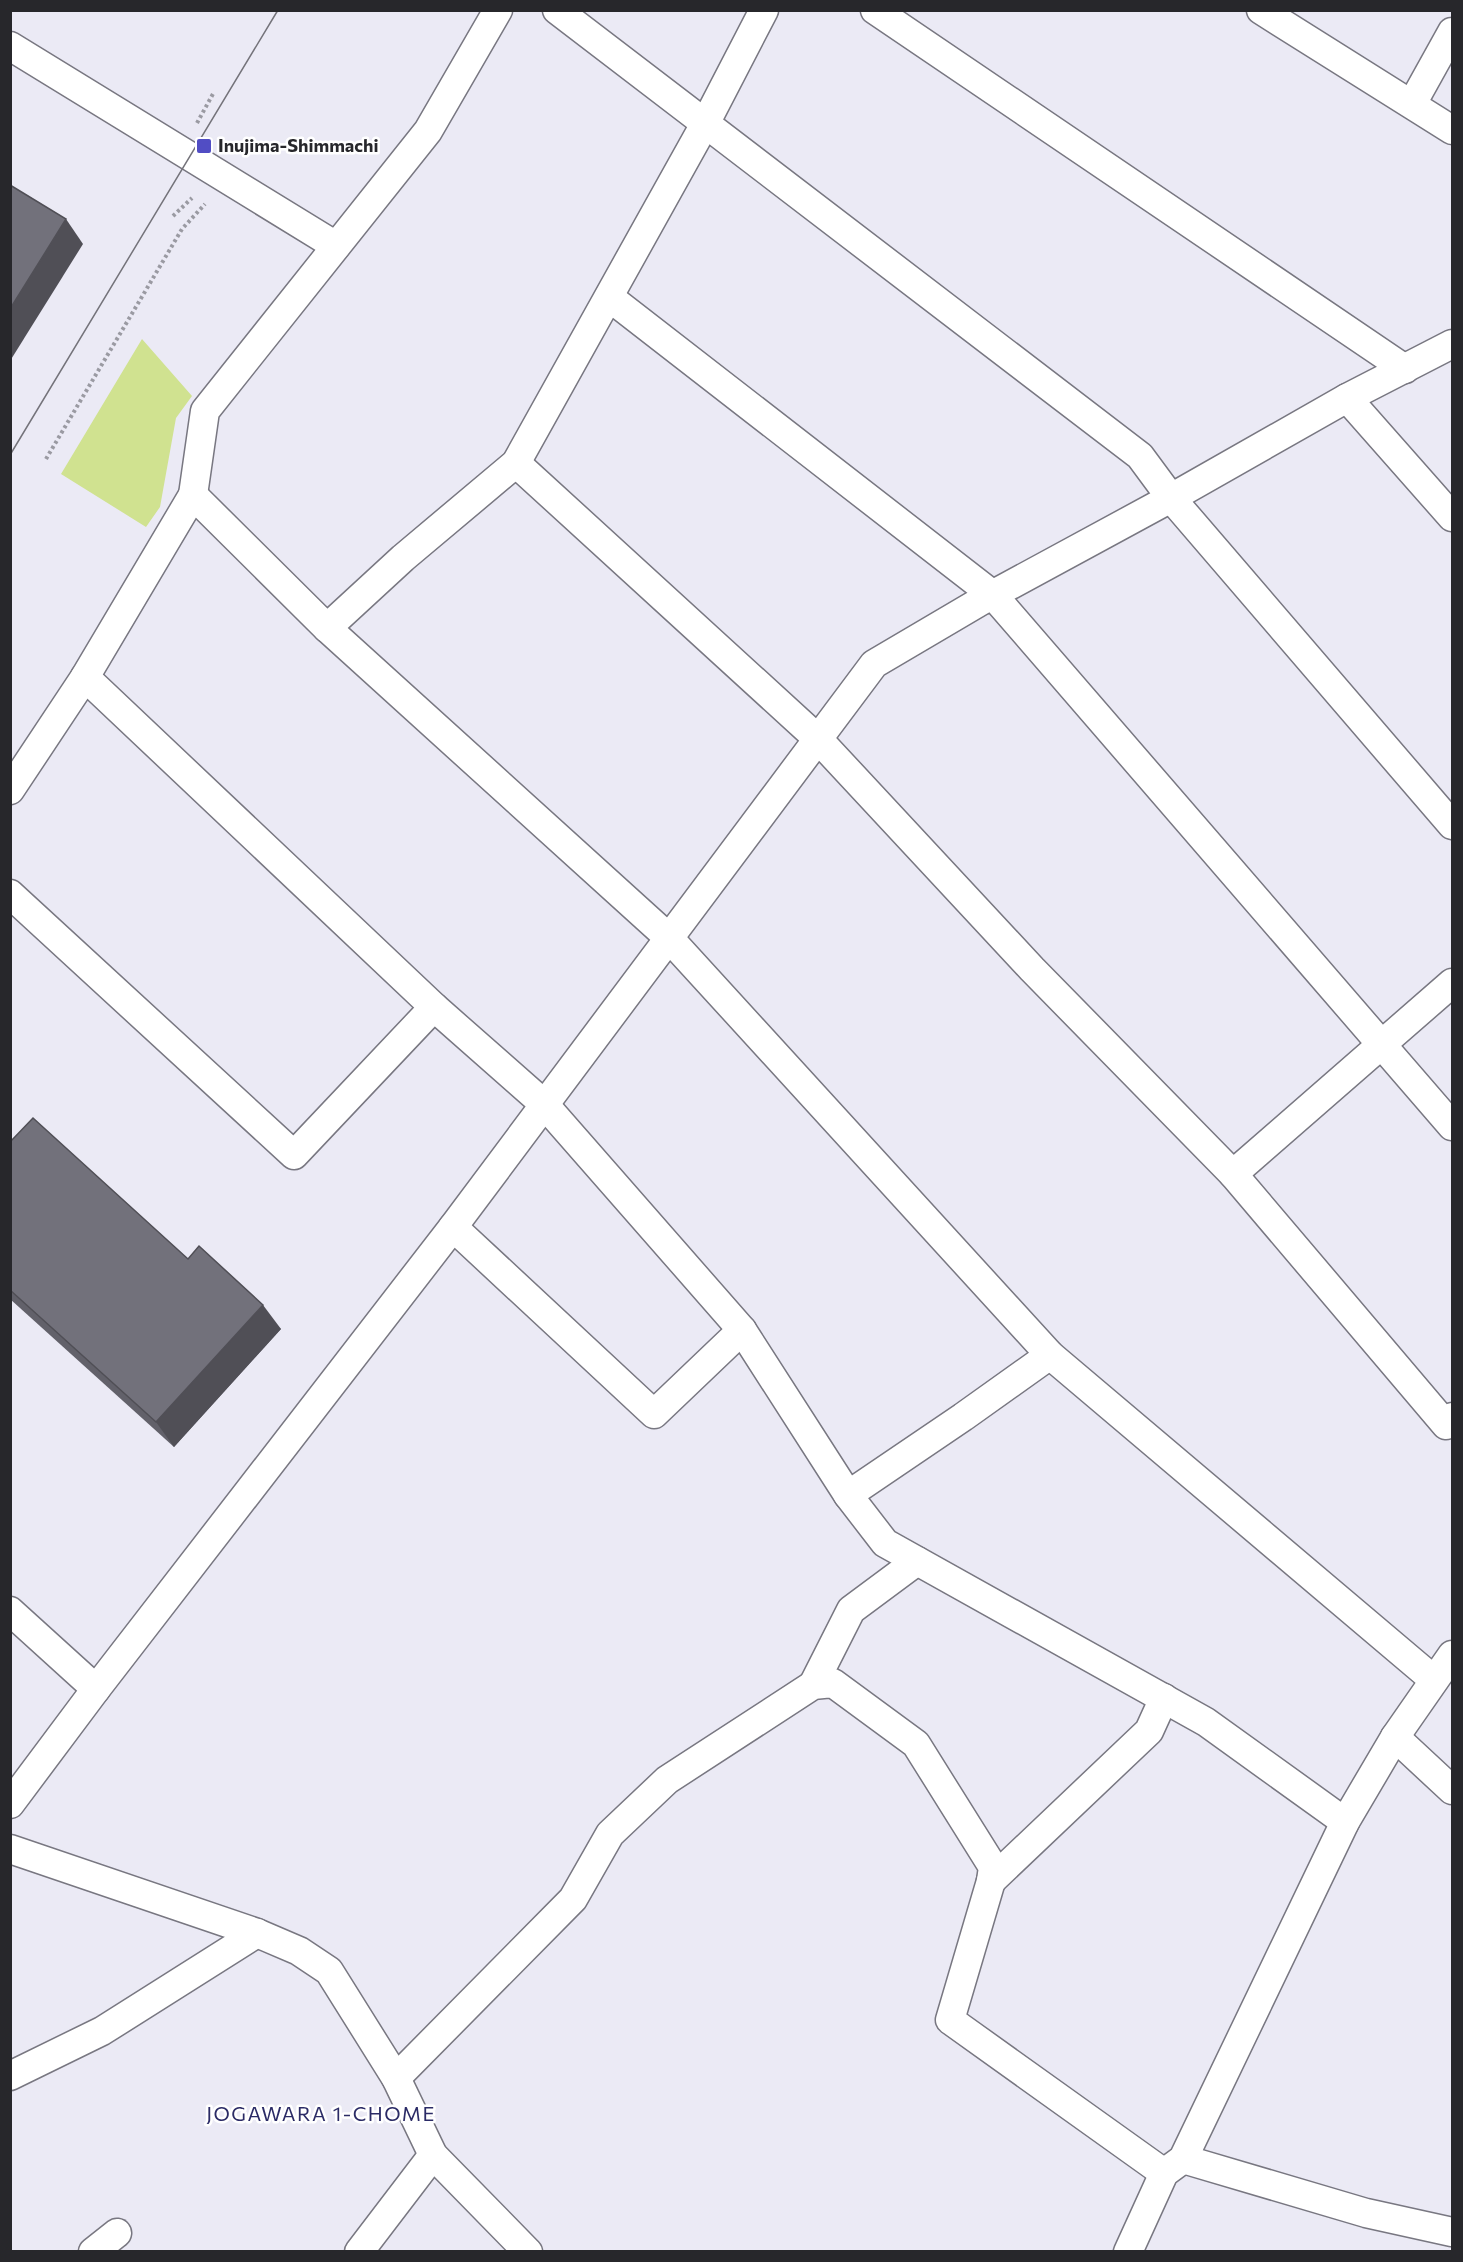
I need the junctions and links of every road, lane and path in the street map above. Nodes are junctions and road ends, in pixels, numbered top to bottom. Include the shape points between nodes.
1 (498, 10) edge
2 (557, 10) edge
3 (764, 10) edge
4 (875, 10) edge
5 (1261, 10) edge
6 (1452, 32) edge
7 (10, 46) edge
8 (1412, 104) junction
9 (706, 122) junction
10 (1452, 130) edge
11 (225, 177) junction
12 (336, 246) junction
13 (609, 297) junction
14 (1452, 344) edge
15 (1404, 369) junction
16 (1347, 398) junction
17 (46, 459) dead end
18 (516, 463) junction
19 (193, 495) junction
20 (1171, 498) junction
21 (1452, 517) edge
22 (993, 595) junction
23 (327, 628) junction
24 (85, 677) junction
25 (818, 740) junction
26 (10, 790) edge
27 (1452, 825) edge
28 (10, 894) edge
29 (669, 938) junction
30 (1452, 983) edge
31 (434, 1007) junction
32 (1382, 1044) junction
33 (544, 1104) junction
34 (1452, 1125) edge
35 (1233, 1174) junction
36 (453, 1227) junction
37 (742, 1330) junction
38 (1050, 1354) junction
39 (1450, 1425) edge
40 (848, 1495) junction
41 (917, 1561) junction
42 (10, 1611) edge
43 (1452, 1655) edge
44 (1434, 1680) junction
45 (813, 1685) junction
46 (96, 1689) junction
47 (1164, 1698) junction
48 (1395, 1737) junction
49 (1452, 1790) edge
50 (10, 1804) edge
51 (1345, 1822) junction
52 (10, 1849) edge
53 (991, 1881) junction
54 (257, 1933) junction
55 (10, 2076) edge
56 (396, 2078) junction
57 (433, 2156) junction
58 (1174, 2166) junction
59 (1452, 2232) edge
60 (117, 2234) dead end
61 (93, 2252) edge
62 (359, 2252) edge
63 (528, 2252) edge
64 (1128, 2252) edge

1 - 12 street via 428,131
2 - 9 street
3 - 9 street
4 - 15 street
5 - 8 street
6 - 8 street
7 - 11 street
8 - 10 street
9 - 13 street
9 - 20 street via 1140,456
11 - 12 street
11 - 17 path via 182,229
12 - 19 street via 205,411
13 - 18 street
13 - 22 street
14 - 15 street
15 - 16 street
16 - 20 street
16 - 21 street
18 - 23 street
18 - 25 street
19 - 23 street
19 - 24 street
20 - 22 street
20 - 27 street
22 - 25 street via 874,664
22 - 32 street
23 - 29 street
24 - 26 street
24 - 31 street
25 - 29 street
25 - 35 street via 1032,969
28 - 31 street via 294,1155
29 - 33 street
29 - 38 street
30 - 32 street
31 - 33 street
32 - 34 street
32 - 35 street
33 - 36 street
33 - 37 street
35 - 39 street
36 - 37 street via 654,1414
36 - 46 street
37 - 40 street
38 - 40 street
38 - 44 street
40 - 41 street via 885,1543
41 - 45 street via 851,1610
41 - 47 street
42 - 46 street
43 - 44 street
44 - 48 street
45 - 53 street via 833,1683 916,1744 993,1867
45 - 56 street via 668,1780 610,1834 573,1899
46 - 50 street
47 - 51 street via 1206,1722
47 - 53 street via 1149,1731
48 - 49 street
48 - 51 street
51 - 58 street
52 - 54 street
53 - 58 street via 950,2020
54 - 55 street via 102,2031
54 - 56 street via 299,1951 329,1971
56 - 57 street
57 - 62 street
57 - 63 street
58 - 59 street
58 - 64 street
60 - 61 street

